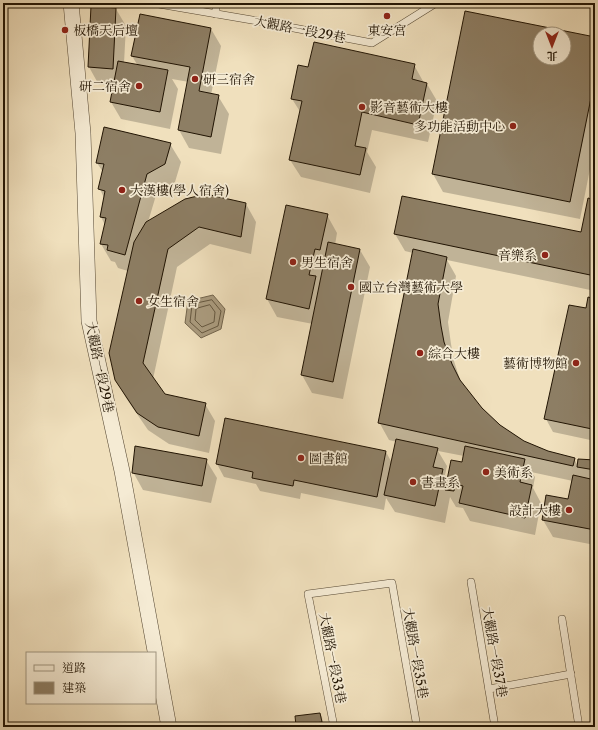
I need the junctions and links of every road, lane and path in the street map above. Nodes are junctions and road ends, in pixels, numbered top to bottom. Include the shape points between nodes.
1 (71, 3) edge
2 (153, 3) edge
3 (216, 3) edge
4 (436, 3) edge
5 (216, 14) junction
6 (471, 582) dead end
7 (308, 594) joint
8 (562, 619) dead end
9 (155, 652) edge
10 (156, 656) edge
11 (571, 674) junction
12 (489, 689) junction
13 (169, 727) edge
14 (334, 727) edge
15 (416, 727) edge
16 (495, 727) edge
17 (579, 727) edge

1 - 9 street, 大觀路一段29巷 via 83,133 89,321 122,471
2 - 5 lane, 大觀路一段29巷
3 - 5 lane
4 - 5 lane, 大觀路一段29巷 via 372,44
6 - 12 lane, 大觀路一段37巷
7 - 14 lane, 大觀路一段33巷
7 - 15 lane, 大觀路一段35巷 via 392,583
8 - 11 lane
10 - 13 street, 大觀路一段29巷
11 - 12 lane
11 - 17 lane
12 - 16 lane, 大觀路一段37巷

